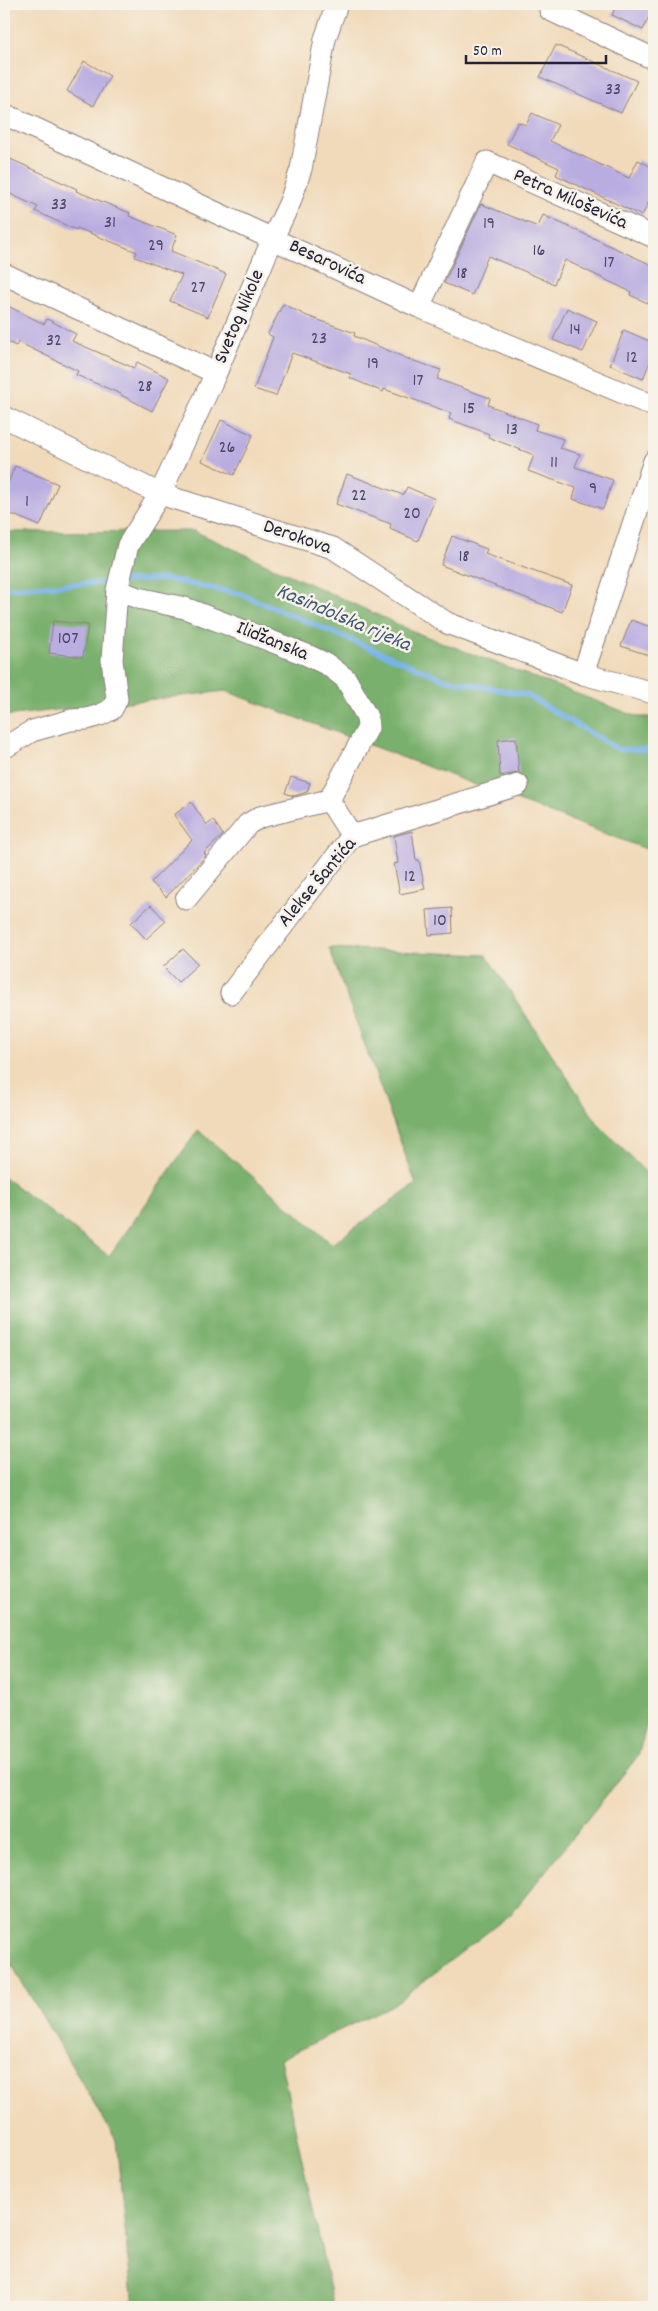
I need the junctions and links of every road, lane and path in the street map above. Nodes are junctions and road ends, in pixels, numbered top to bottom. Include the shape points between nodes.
1 (337, 4) edge
2 (550, 10) dead end
3 (654, 59) edge
4 (4, 114) edge
5 (273, 238) junction
6 (654, 238) edge
7 (4, 274) edge
8 (419, 307) junction
9 (216, 373) junction
10 (654, 406) edge
11 (4, 417) edge
12 (654, 461) edge
13 (160, 494) junction
14 (117, 590) junction
15 (583, 674) junction
16 (654, 693) edge
17 (4, 748) edge
18 (518, 785) dead end
19 (329, 800) junction
20 (352, 836) junction
21 (186, 899) dead end
22 (231, 992) dead end

1 - 5 street, Svetog Nikole via 325,39 301,169
2 - 3 street
4 - 5 street, Besarovića
5 - 8 street, Besarovića
5 - 9 street, Svetog Nikole
6 - 8 street, Petra Miloševića via 487,162
7 - 9 street
8 - 10 street, Besarovića
9 - 13 street, Svetog Nikole
11 - 13 street, Derokova
12 - 15 street
13 - 14 street, Svetog Nikole via 128,544
13 - 15 street, Derokova via 333,548 447,623
14 - 17 street via 112,660 116,699 112,709 87,719 32,731
14 - 19 street, Ilidžanska via 185,608 328,665 346,679 366,716 368,728
15 - 16 street, Derokova
18 - 20 street, Alekse Šantića
19 - 20 street
19 - 21 street via 260,817 248,824
20 - 22 street, Alekse Šantića

